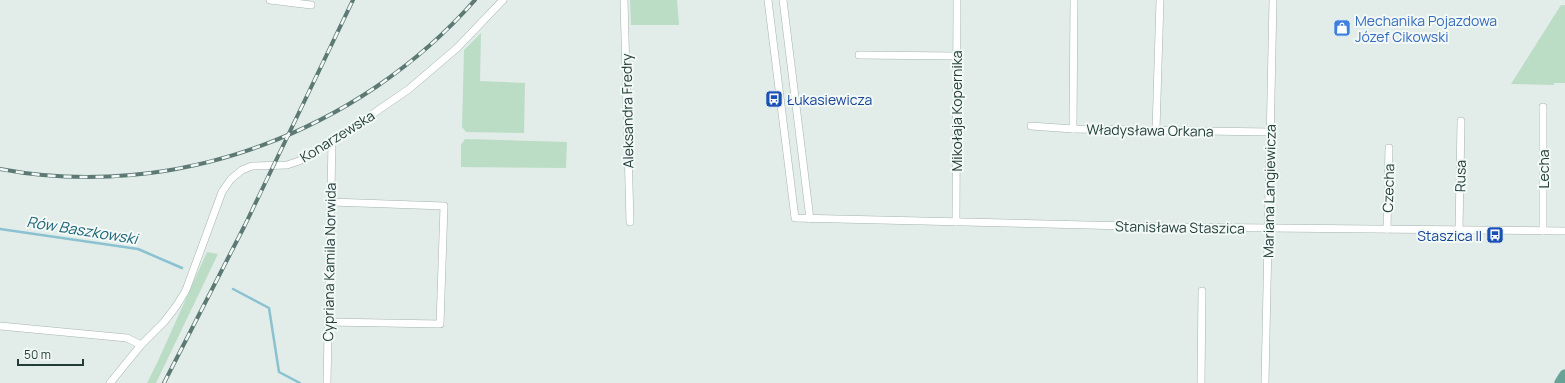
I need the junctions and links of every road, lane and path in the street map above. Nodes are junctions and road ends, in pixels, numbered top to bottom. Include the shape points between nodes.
1 (270, 0) edge
2 (503, 0) edge
3 (624, 0) edge
4 (768, 0) edge
5 (783, 0) edge
6 (957, 0) edge
7 (1074, 0) edge
8 (1160, 0) edge
9 (1273, 0) edge
10 (311, 5) dead end
11 (859, 55) dead end
12 (956, 56) junction
13 (1543, 107) dead end
14 (1461, 122) dead end
15 (1031, 126) dead end
16 (1073, 129) junction
17 (1156, 130) junction
18 (1270, 132) junction
19 (332, 142) junction
20 (1390, 148) dead end
21 (331, 202) junction
22 (810, 218) junction
23 (630, 222) dead end
24 (956, 222) junction
25 (1268, 228) junction
26 (1387, 229) junction
27 (1459, 230) junction
28 (1543, 230) junction
29 (1565, 231) edge
30 (1202, 291) dead end
31 (328, 322) junction
32 (0, 326) edge
33 (141, 346) junction
34 (1565, 375) edge
35 (110, 383) edge
36 (327, 383) edge
37 (1201, 383) edge
38 (1265, 383) edge
39 (1560, 383) edge

1 - 10 street
2 - 19 street, Konarzewska via 457,48 409,89
3 - 23 street, Aleksandra Fredry
4 - 22 street, Stanisława Staszica via 795,218
5 - 22 street
6 - 12 street, Mikołaja Kopernika
7 - 16 street
8 - 17 street
9 - 18 street, Mariana Langiewicza
11 - 12 street
12 - 24 street, Mikołaja Kopernika
13 - 28 street, Lecha
14 - 27 street, Rusa
15 - 16 street, Władysława Orkana
16 - 17 street, Władysława Orkana
17 - 18 street, Władysława Orkana
18 - 25 street, Mariana Langiewicza
19 - 21 street, Cypriana Kamila Norwida
19 - 33 street, Konarzewska via 299,161 286,165 252,166 231,179 222,192 186,290 164,322
20 - 26 street, Czecha
21 - 31 street, Cypriana Kamila Norwida
21 - 31 street via 444,206 440,324
22 - 24 street, Stanisława Staszica
24 - 25 street, Stanisława Staszica
25 - 26 street, Stanisława Staszica
25 - 38 street, Mariana Langiewicza
26 - 27 street, Stanisława Staszica
27 - 28 street, Stanisława Staszica
28 - 29 street, Stanisława Staszica
30 - 37 street
31 - 36 street, Cypriana Kamila Norwida
32 - 33 street via 127,338
33 - 35 street, Konarzewska
34 - 39 main road

